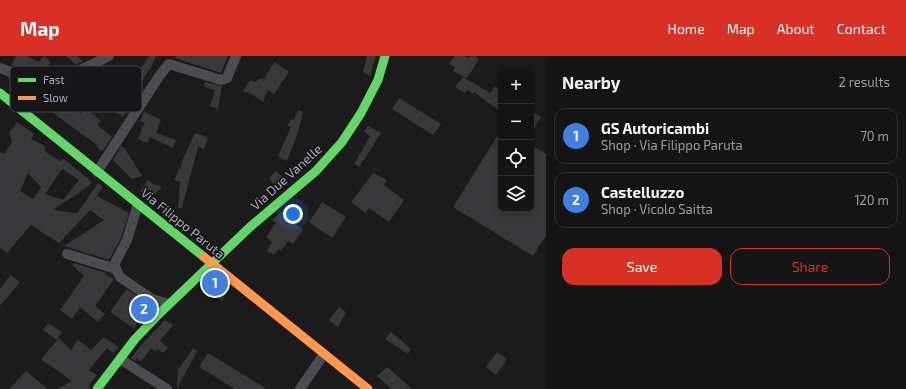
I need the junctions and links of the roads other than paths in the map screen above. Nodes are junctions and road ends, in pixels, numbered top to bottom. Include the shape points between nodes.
1 (109, 56) edge
2 (236, 56) edge
3 (386, 56) edge
4 (88, 66) edge
5 (0, 68) edge
6 (10, 72) edge
7 (0, 93) edge
8 (10, 101) edge
9 (142, 103) edge
10 (23, 112) edge
11 (136, 112) edge
12 (97, 172) junction
13 (138, 204) junction
14 (67, 254) dead end
15 (212, 263) junction
16 (116, 269) junction
17 (169, 304) junction
18 (324, 354) junction
19 (120, 359) junction
20 (97, 389) edge
21 (167, 389) edge
22 (300, 389) edge
23 (368, 389) edge

1 - 4 street
2 - 9 street via 227,78 221,80 169,64
3 - 15 street, Via Due Vanelle via 378,80 342,142 316,171
5 - 6 street
7 - 8 street, Via Filippo Paruta
10 - 12 street, Via Filippo Paruta
11 - 12 street
12 - 13 street, Via Filippo Paruta
13 - 15 street, Via Filippo Paruta
13 - 16 street via 127,240 114,265
14 - 16 street
15 - 17 street, Via Due Vanelle
15 - 18 street, Via Filippo Paruta
16 - 17 street via 120,277 152,299
17 - 19 street, Via Due Vanelle via 135,339
18 - 22 street
18 - 23 street, Via Filippo Paruta
19 - 20 street, Via Due Vanelle
19 - 21 street

